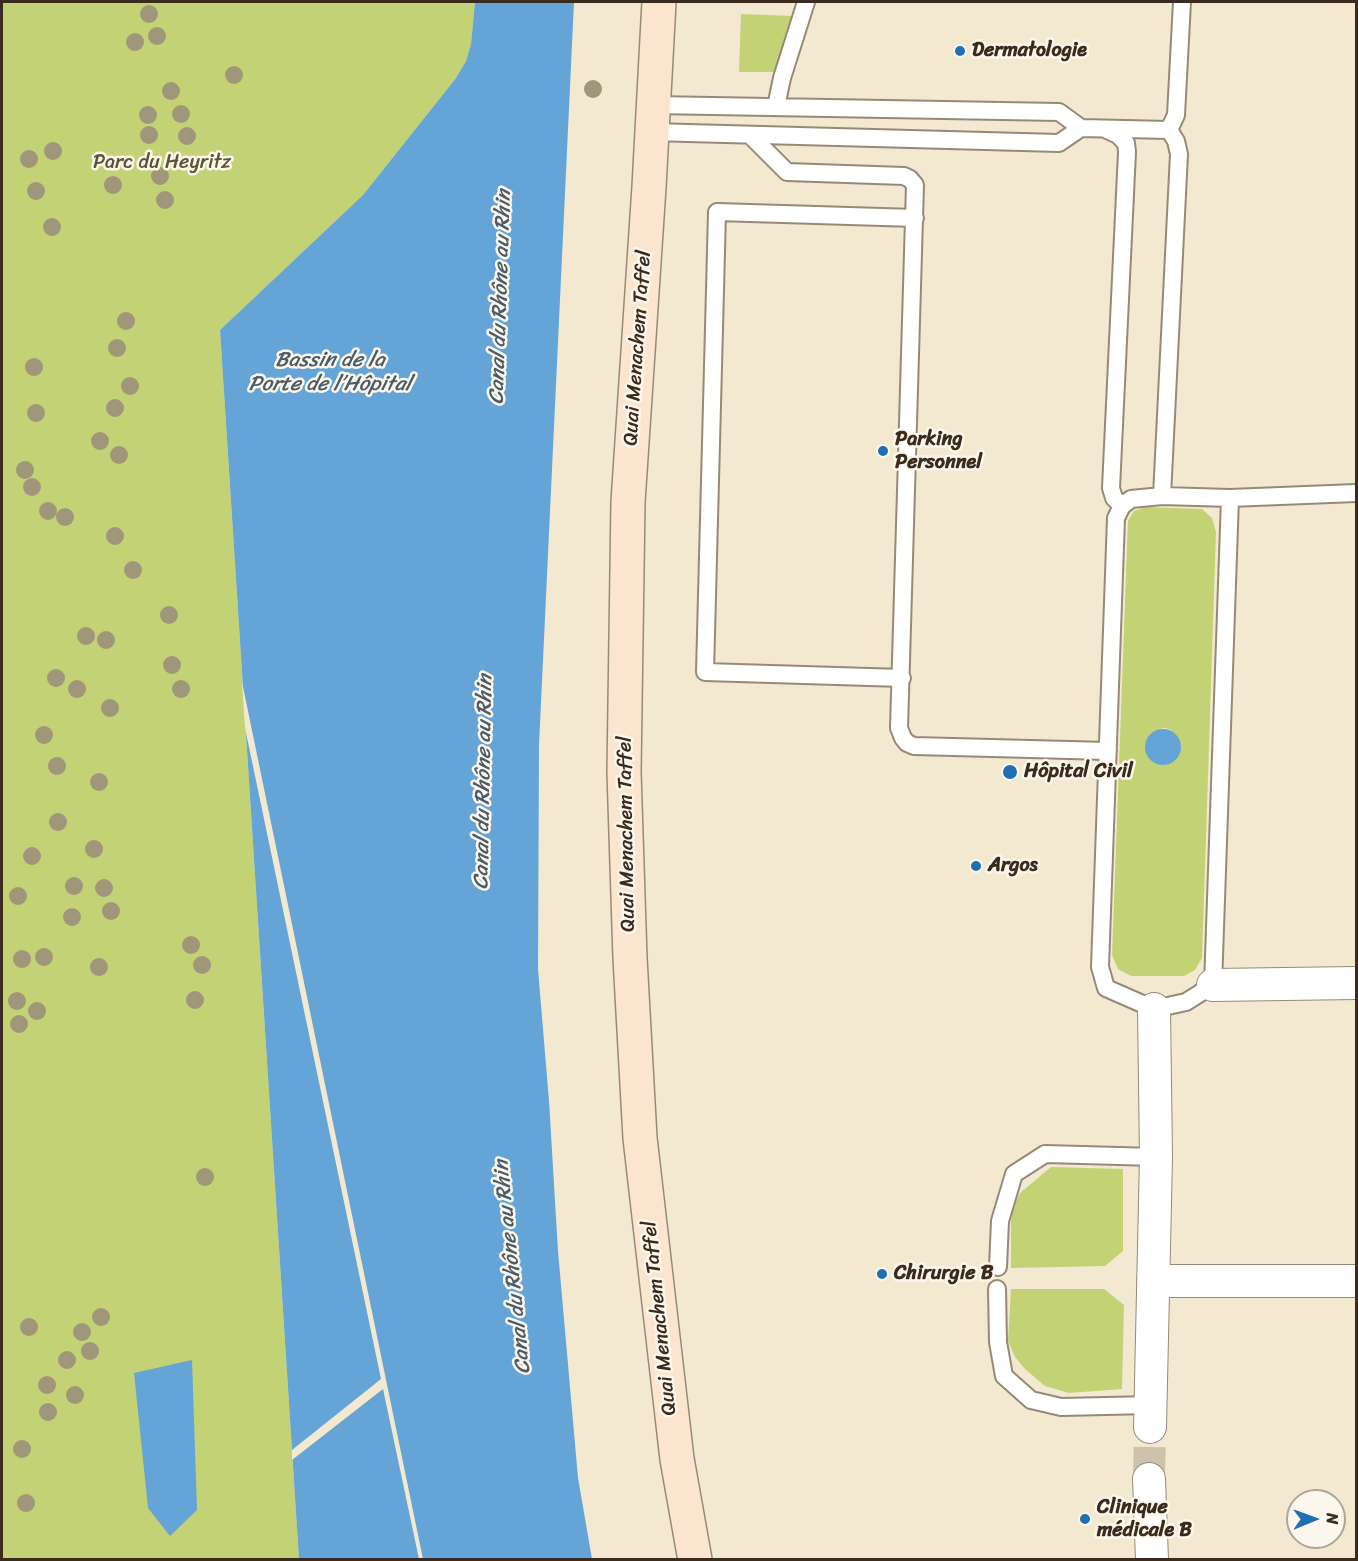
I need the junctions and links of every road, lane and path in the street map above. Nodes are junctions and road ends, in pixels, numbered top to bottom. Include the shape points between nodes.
1 (658, 2) edge
2 (806, 2) edge
3 (1182, 2) edge
4 (776, 107) junction
5 (653, 118) junction
6 (1081, 129) junction
7 (1106, 129) junction
8 (1169, 130) junction
9 (750, 135) junction
10 (915, 218) junction
11 (1356, 493) edge
12 (1162, 496) junction
13 (1230, 498) junction
14 (1122, 506) junction
15 (902, 678) junction
16 (1108, 751) junction
17 (1356, 983) edge
18 (1213, 986) junction
19 (1154, 1009) junction
20 (1156, 1157) junction
21 (998, 1267) dead end
22 (1153, 1281) junction
23 (1356, 1281) edge
24 (997, 1289) dead end
25 (1150, 1416) joint
26 (1149, 1479) tunnel mouth
27 (695, 1560) edge
28 (1152, 1560) edge

1 - 5 main road, Quai Menachem Taffel
2 - 4 lane
3 - 8 lane via 1176,115
4 - 5 lane
4 - 6 lane via 1059,112
5 - 9 lane
5 - 27 main road, Quai Menachem Taffel via 628,502 624,772 640,1138 676,1459
6 - 7 lane
6 - 9 lane via 1059,142
7 - 8 lane
7 - 14 lane via 1126,143 1127,152 1111,488
8 - 12 lane via 1179,154
9 - 10 lane via 787,172 910,179 915,185
10 - 15 lane
10 - 15 lane via 717,212 705,672
11 - 13 lane
12 - 13 lane
12 - 14 lane via 1131,500
13 - 18 lane
14 - 16 lane via 1116,518
15 - 16 lane via 899,728 907,743 914,746
16 - 19 lane via 1100,967 1106,988
17 - 18 street
18 - 19 lane via 1185,1002
19 - 20 street
20 - 21 lane via 1045,1155 1014,1174 1000,1221
20 - 22 street
22 - 23 street
22 - 25 street
24 - 25 lane via 998,1342 1004,1376 1031,1400
26 - 28 street

